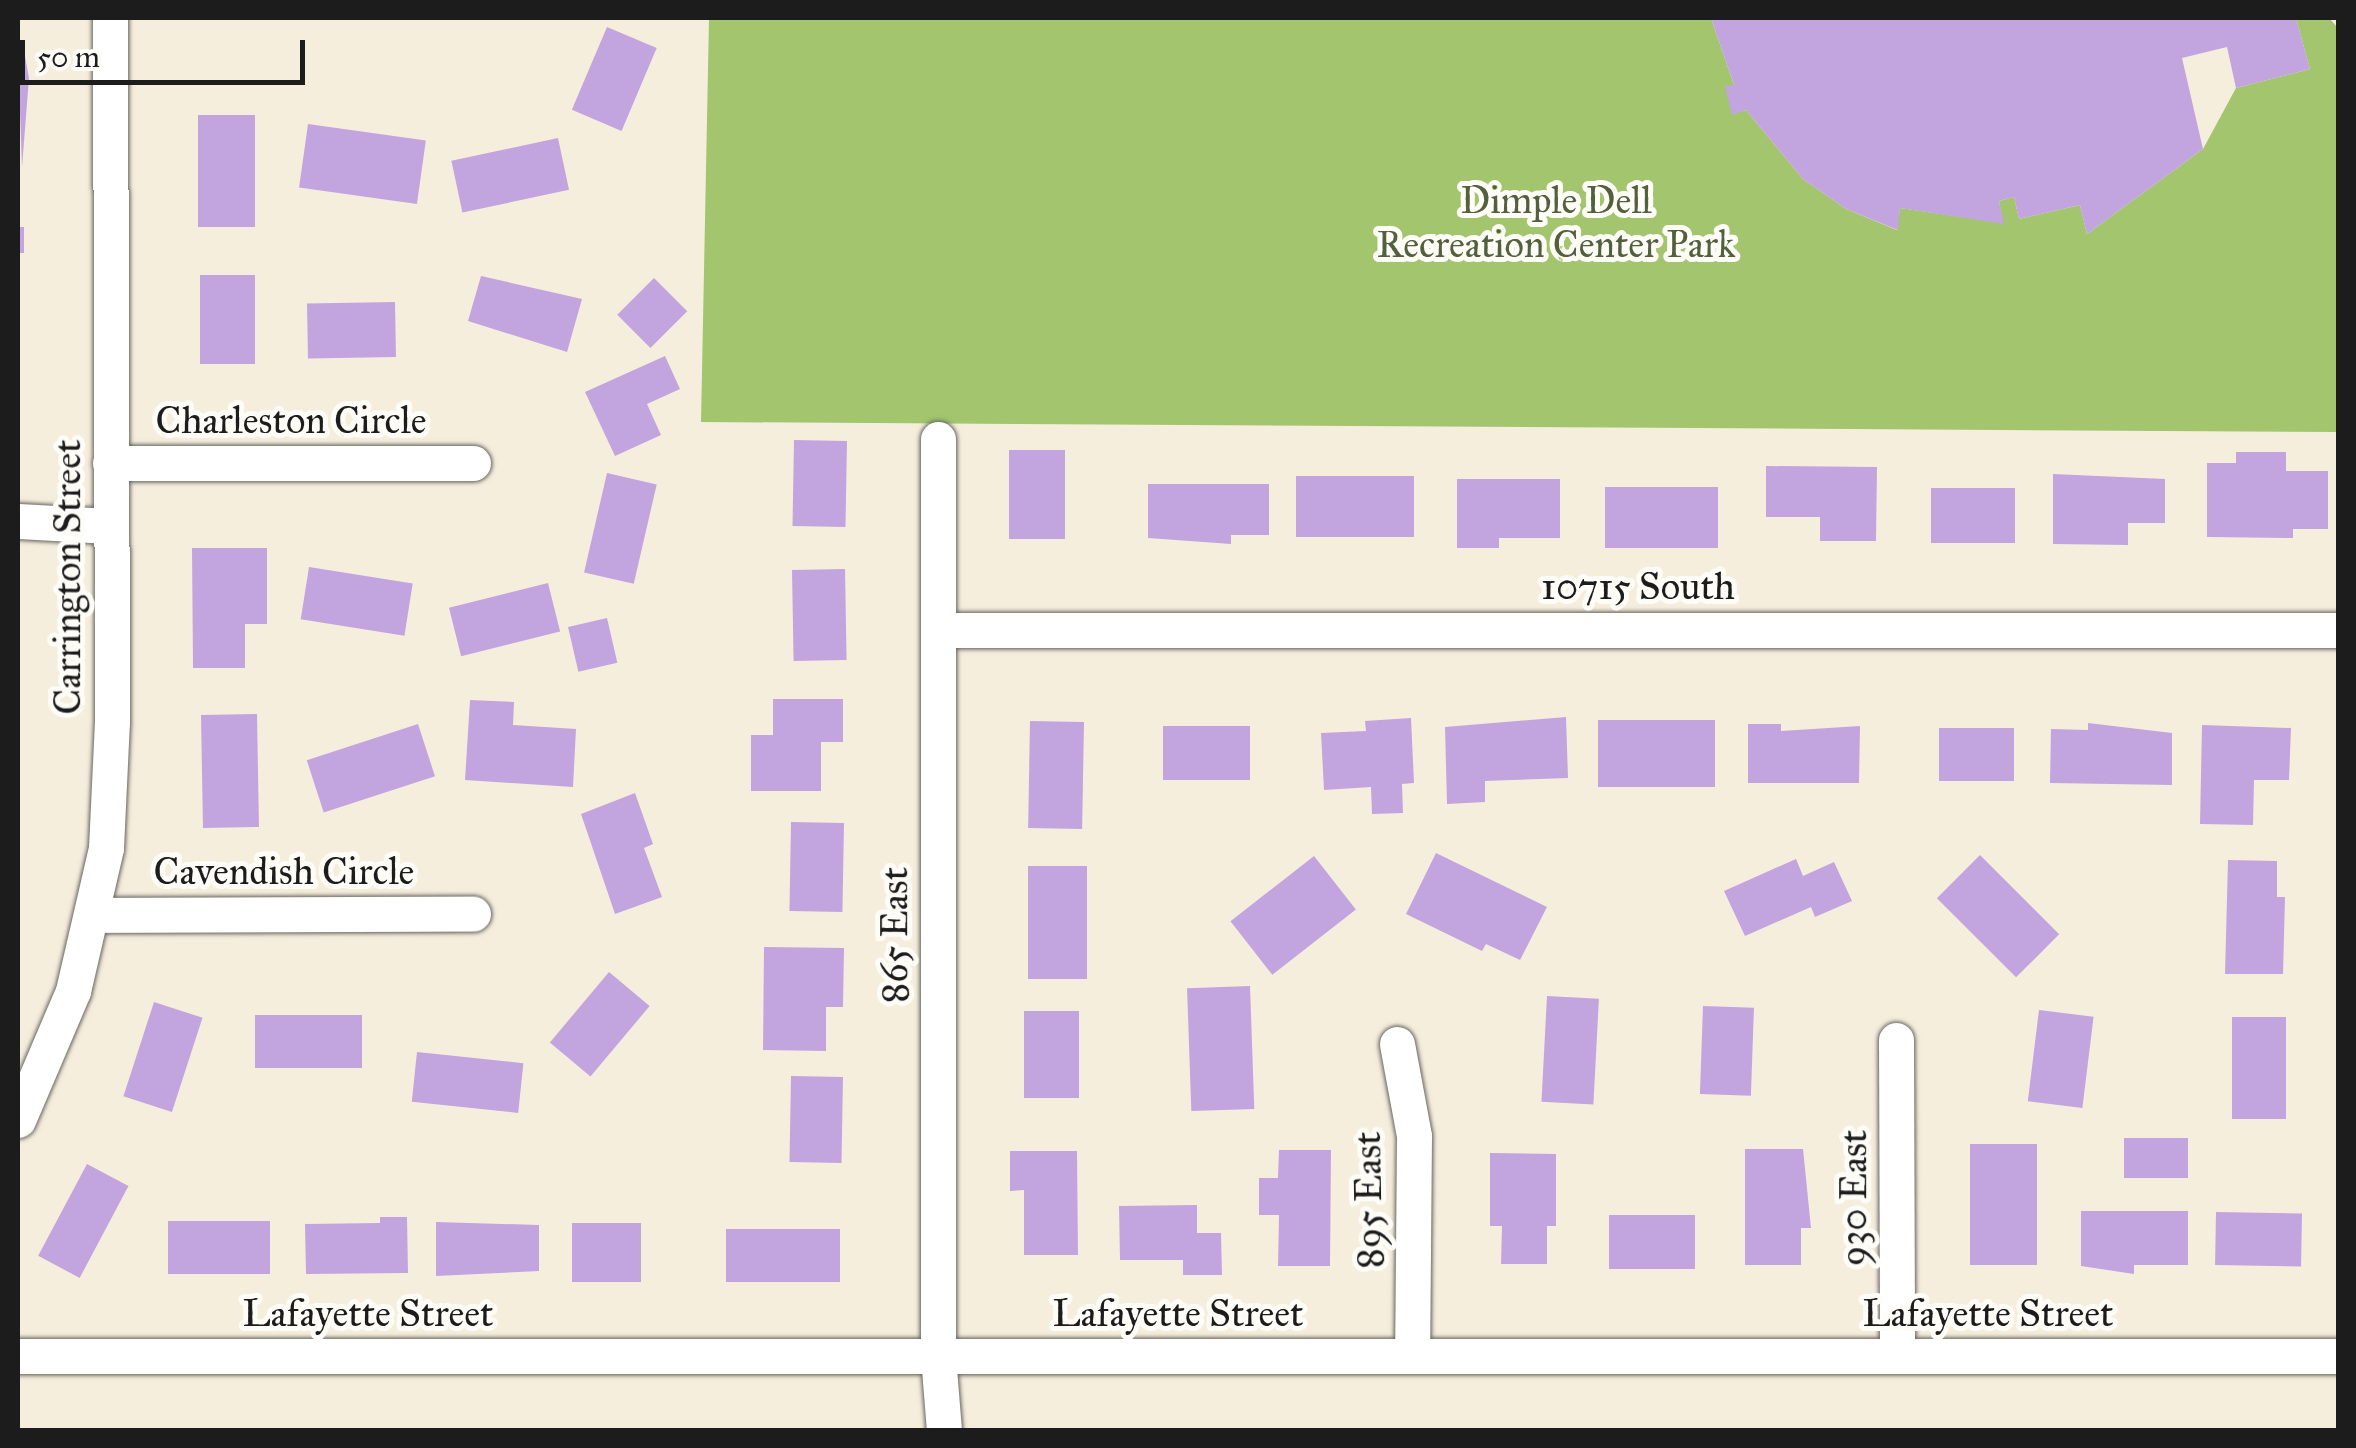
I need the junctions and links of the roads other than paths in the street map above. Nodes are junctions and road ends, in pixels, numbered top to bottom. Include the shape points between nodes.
1 (110, 18) edge
2 (938, 439) dead end
3 (110, 463) junction
4 (473, 463) dead end
5 (18, 521) edge
6 (110, 526) junction
7 (938, 630) junction
8 (2338, 630) edge
9 (473, 914) dead end
10 (96, 915) junction
11 (1896, 1040) dead end
12 (1397, 1044) dead end
13 (18, 1120) edge
14 (18, 1356) edge
15 (938, 1356) junction
16 (1412, 1356) junction
17 (1897, 1356) junction
18 (2338, 1356) edge
19 (944, 1430) edge

1 - 3 street, Carrington Street
2 - 7 street, 865 East
3 - 4 street, Charleston Circle
3 - 6 street, Carrington Street
5 - 6 street
6 - 10 street, Carrington Street via 110,784
7 - 8 street, 10715 South
7 - 15 street, 865 East
9 - 10 street, Cavendish Circle
10 - 13 street, Carrington Street via 45,1065
11 - 17 street, 930 East
12 - 16 street, 895 East via 1414,1136
14 - 15 street, Lafayette Street
15 - 16 street, Lafayette Street
15 - 19 street, 865 East
16 - 17 street, Lafayette Street
17 - 18 street, Lafayette Street

